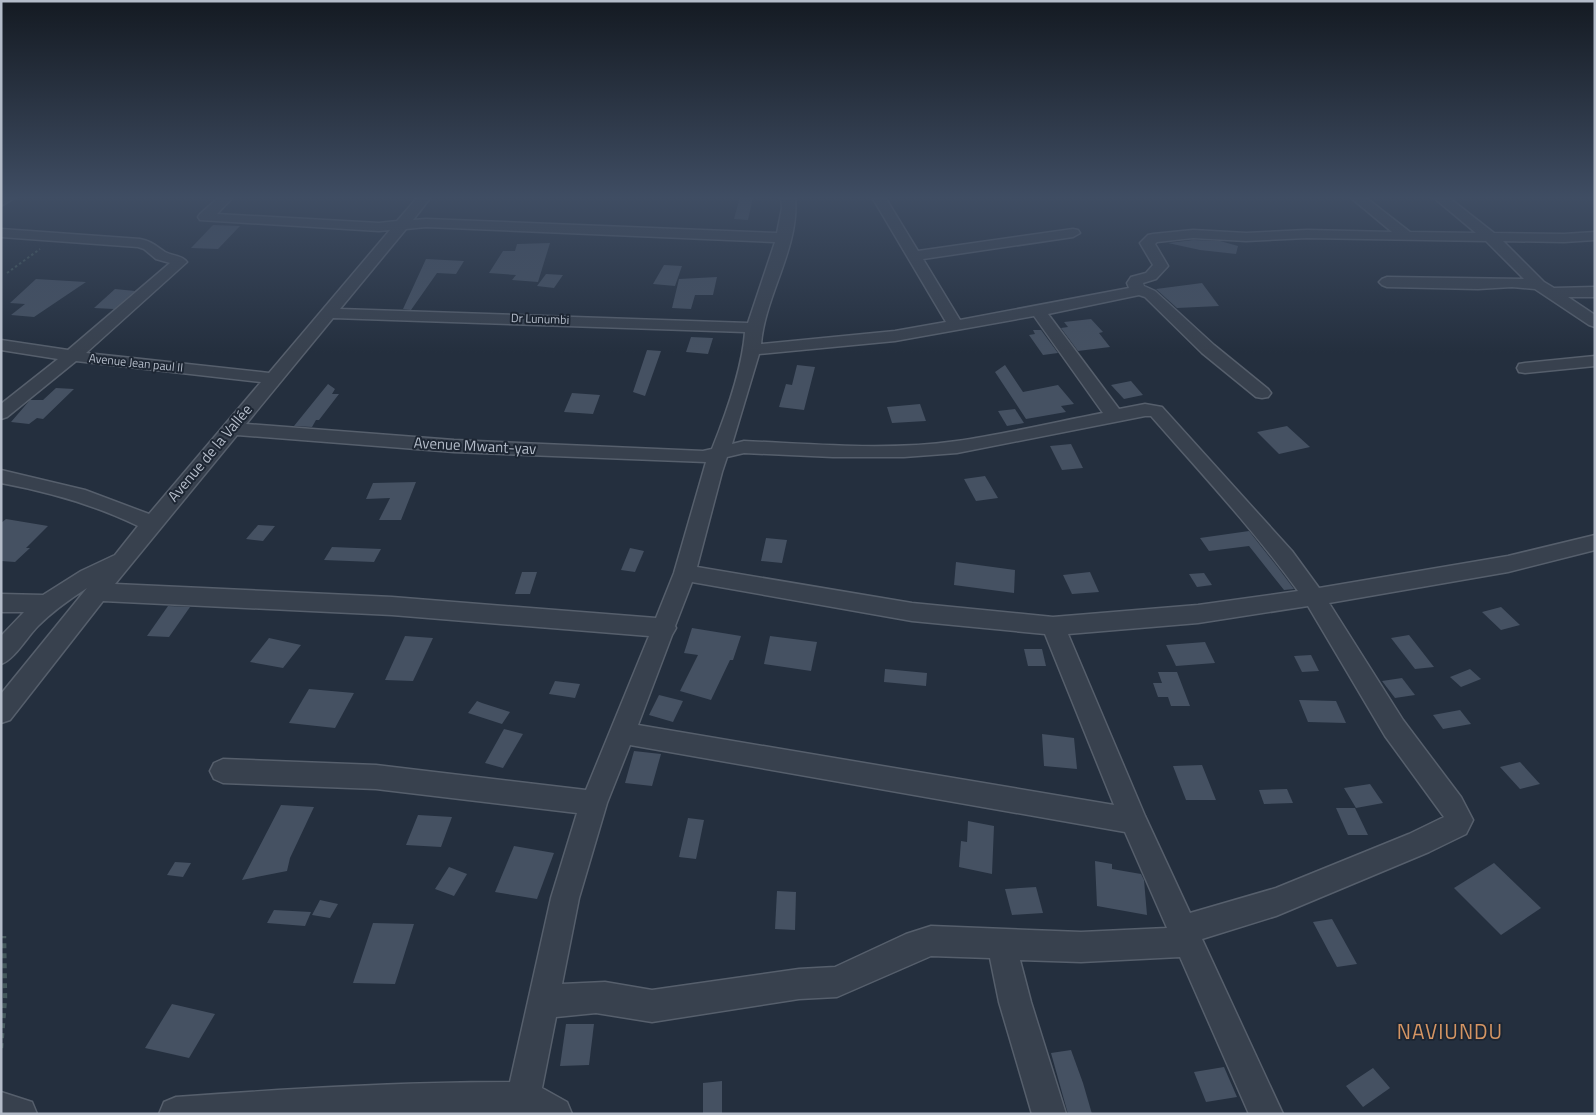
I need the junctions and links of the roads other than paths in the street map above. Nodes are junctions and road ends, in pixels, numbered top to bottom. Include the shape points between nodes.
1 (151, 249) edge
2 (380, 249) edge
3 (781, 249) edge
4 (910, 249) edge
5 (962, 249) edge
6 (1150, 249) edge
7 (1503, 249) edge
8 (914, 256) junction
9 (1387, 282) dead end
10 (1539, 285) junction
11 (1138, 290) junction
12 (1595, 292) edge
13 (1552, 293) junction
14 (1038, 311) junction
15 (326, 313) junction
16 (1595, 322) edge
17 (956, 326) junction
18 (753, 339) junction
19 (1, 345) edge
20 (72, 356) junction
21 (1595, 361) edge
22 (1525, 368) dead end
23 (272, 378) junction
24 (1262, 394) dead end
25 (1, 413) edge
26 (1115, 416) junction
27 (231, 430) junction
28 (719, 453) junction
29 (1, 476) edge
30 (151, 524) junction
31 (1595, 542) edge
32 (123, 559) junction
33 (685, 573) junction
34 (97, 592) junction
35 (1314, 598) junction
36 (1, 603) edge
37 (46, 604) junction
38 (27, 622) junction
39 (1053, 626) junction
40 (665, 628) junction
41 (1, 632) edge
42 (1, 655) edge
43 (1, 713) edge
44 (623, 734) junction
45 (223, 771) dead end
46 (594, 803) junction
47 (1134, 821) junction
48 (1186, 936) junction
49 (1002, 945) junction
50 (543, 1003) junction
51 (523, 1100) junction
52 (1, 1109) edge
53 (20, 1114) edge
54 (176, 1114) edge
55 (555, 1114) edge
56 (1049, 1114) edge
57 (1266, 1114) edge

1 - 20 street via 180,262
2 - 15 street, Avenue de la Vallée
3 - 18 street
4 - 8 street
5 - 8 street
6 - 11 street via 1160,266 1151,276 1136,280
7 - 10 street
8 - 17 street
9 - 10 street
10 - 13 street
11 - 14 street, Dr Lunumbi
11 - 24 street via 1150,294
12 - 13 street
13 - 16 street
14 - 17 street, Dr Lunumbi
14 - 26 street
15 - 18 street, Dr Lunumbi via 535,319
15 - 23 street, Avenue de la Vallée
17 - 18 street, Dr Lunumbi via 895,336
18 - 28 street
19 - 20 street, Avenue Jean paul II
20 - 23 street, Avenue Jean paul II
20 - 25 street
21 - 22 street
23 - 27 street, Avenue de la Vallée
26 - 28 street, Avenue Mwant-yav via 957,447 904,451 744,448
26 - 35 street, Avenue Mwant-yav via 1148,409 1156,411 1278,549
27 - 28 street, Avenue Mwant-yav via 454,446 703,457
27 - 30 street, Avenue de la Vallée
28 - 33 street
29 - 30 street via 88,496
30 - 32 street, Avenue de la Vallée
31 - 35 street via 1508,564
32 - 34 street, Avenue de la Vallée
32 - 37 street
33 - 39 street via 912,612
33 - 40 street
34 - 40 street via 392,606
34 - 43 street, Avenue de la Vallée
35 - 39 street via 1198,614
35 - 48 street via 1394,728 1452,806 1458,823 1419,843
36 - 37 street
37 - 38 street
38 - 41 street
38 - 42 street
39 - 47 street
40 - 44 street
44 - 46 street
44 - 47 street
45 - 46 street via 376,777
46 - 50 street via 565,898
47 - 48 street
48 - 49 street via 1081,947
48 - 57 street
49 - 50 street via 931,941 836,982 799,984 652,1006 635,1006 613,998
49 - 56 street via 1015,1002
50 - 51 street
51 - 54 street via 417,1099
51 - 55 street via 542,1105
52 - 53 street

